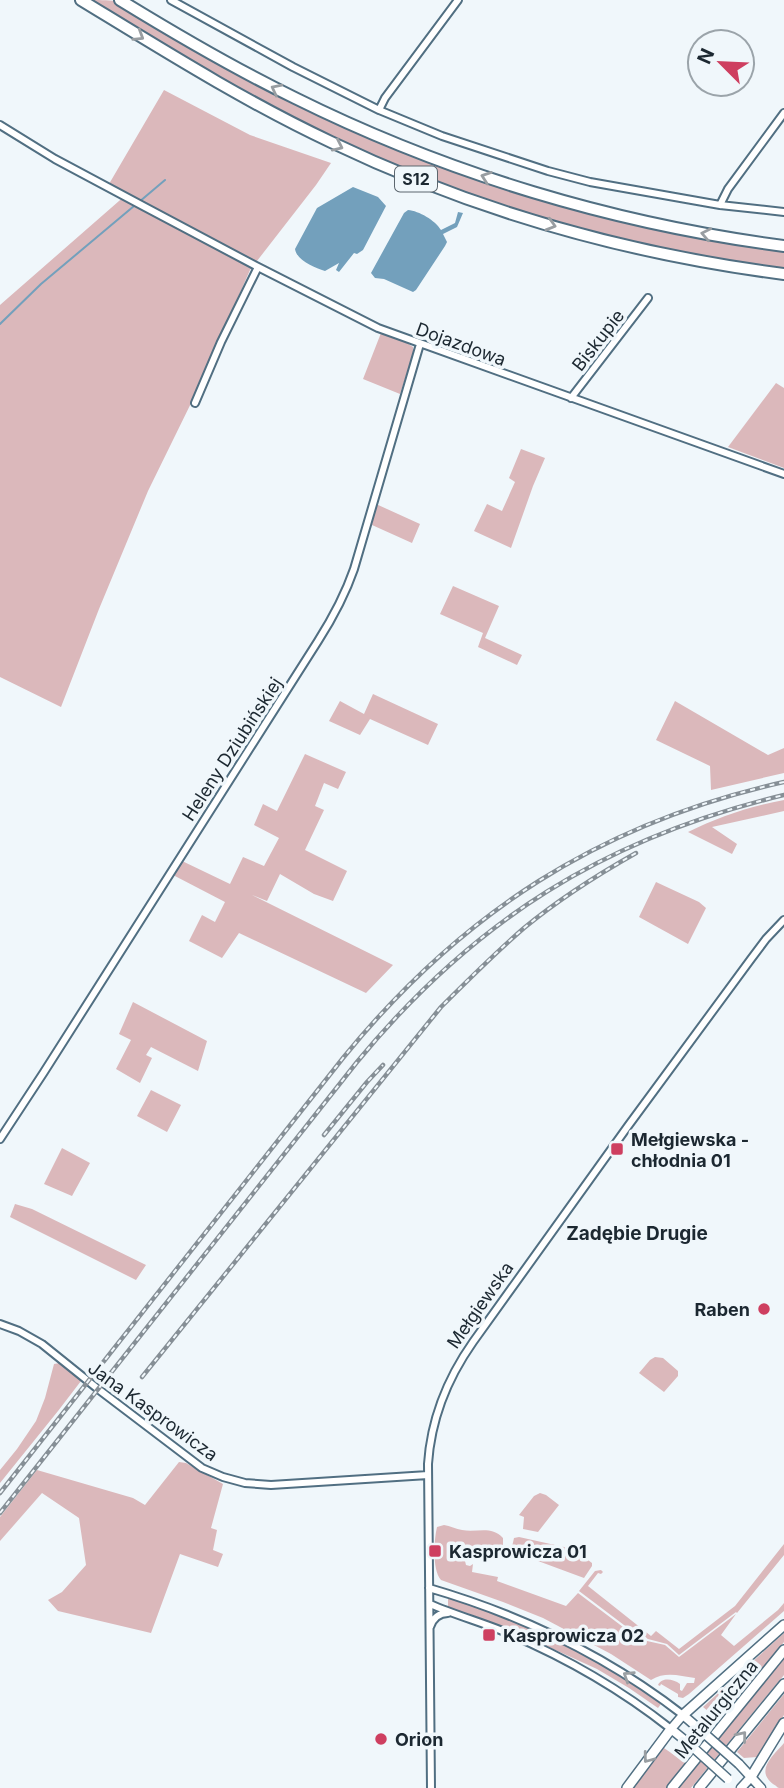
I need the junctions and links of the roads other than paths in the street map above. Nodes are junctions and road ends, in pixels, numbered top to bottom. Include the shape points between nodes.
1 (81, 0) edge
2 (120, 0) edge
3 (171, 0) edge
4 (458, 0) edge
5 (379, 110) junction
6 (784, 113) edge
7 (0, 125) edge
8 (720, 205) junction
9 (784, 212) edge
10 (784, 246) edge
11 (258, 267) junction
12 (784, 274) edge
13 (648, 298) dead end
14 (420, 344) junction
15 (571, 398) junction
16 (195, 403) dead end
17 (784, 474) edge
18 (784, 920) edge
19 (0, 1139) edge
20 (0, 1324) edge
21 (428, 1475) junction
22 (429, 1588) junction
23 (430, 1604) junction
24 (454, 1614) junction
25 (784, 1625) edge
26 (430, 1628) junction
27 (784, 1650) edge
28 (784, 1684) edge
29 (683, 1715) junction
30 (784, 1723) edge
31 (671, 1729) junction
32 (751, 1777) junction
33 (431, 1788) edge
34 (627, 1788) edge
35 (672, 1788) edge
36 (699, 1788) edge
37 (739, 1788) edge
38 (761, 1788) edge

1 -> 12 highway, S12 via 272,113 443,190 611,242
10 -> 2 highway, S12 via 619,215 449,164 296,99
3 - 5 street
4 - 5 street
5 - 8 street via 442,136 575,179
6 - 8 street
7 - 11 street, Dojazdowa
8 - 9 street
11 - 14 street, Dojazdowa via 378,328
11 - 16 street
13 - 15 street, Biskupie
14 - 15 street, Dojazdowa
14 - 19 street, Heleny Dziubińskiej via 354,569 338,606
15 - 17 street, Dojazdowa
18 - 21 street, Mełgiewska via 718,1003 466,1352 438,1409
20 - 21 street, Jana Kasprowicza via 37,1340 186,1457 223,1477 271,1485
21 - 22 street, Mełgiewska
22 - 23 street, Mełgiewska
29 -> 22 street via 566,1640 496,1609
23 - 24 street
23 - 26 street, Mełgiewska
24 - 26 street via 440,1614
24 - 31 street via 566,1661
25 - 29 main road
26 - 33 street, Mełgiewska
27 - 35 main road, Metalurgiczna
36 -> 28 main road, Metalurgiczna
29 - 31 street
29 - 32 street, bridge
30 - 32 main road
31 -> 34 main road
31 - 37 street, bridge
32 - 37 street
32 - 38 street

